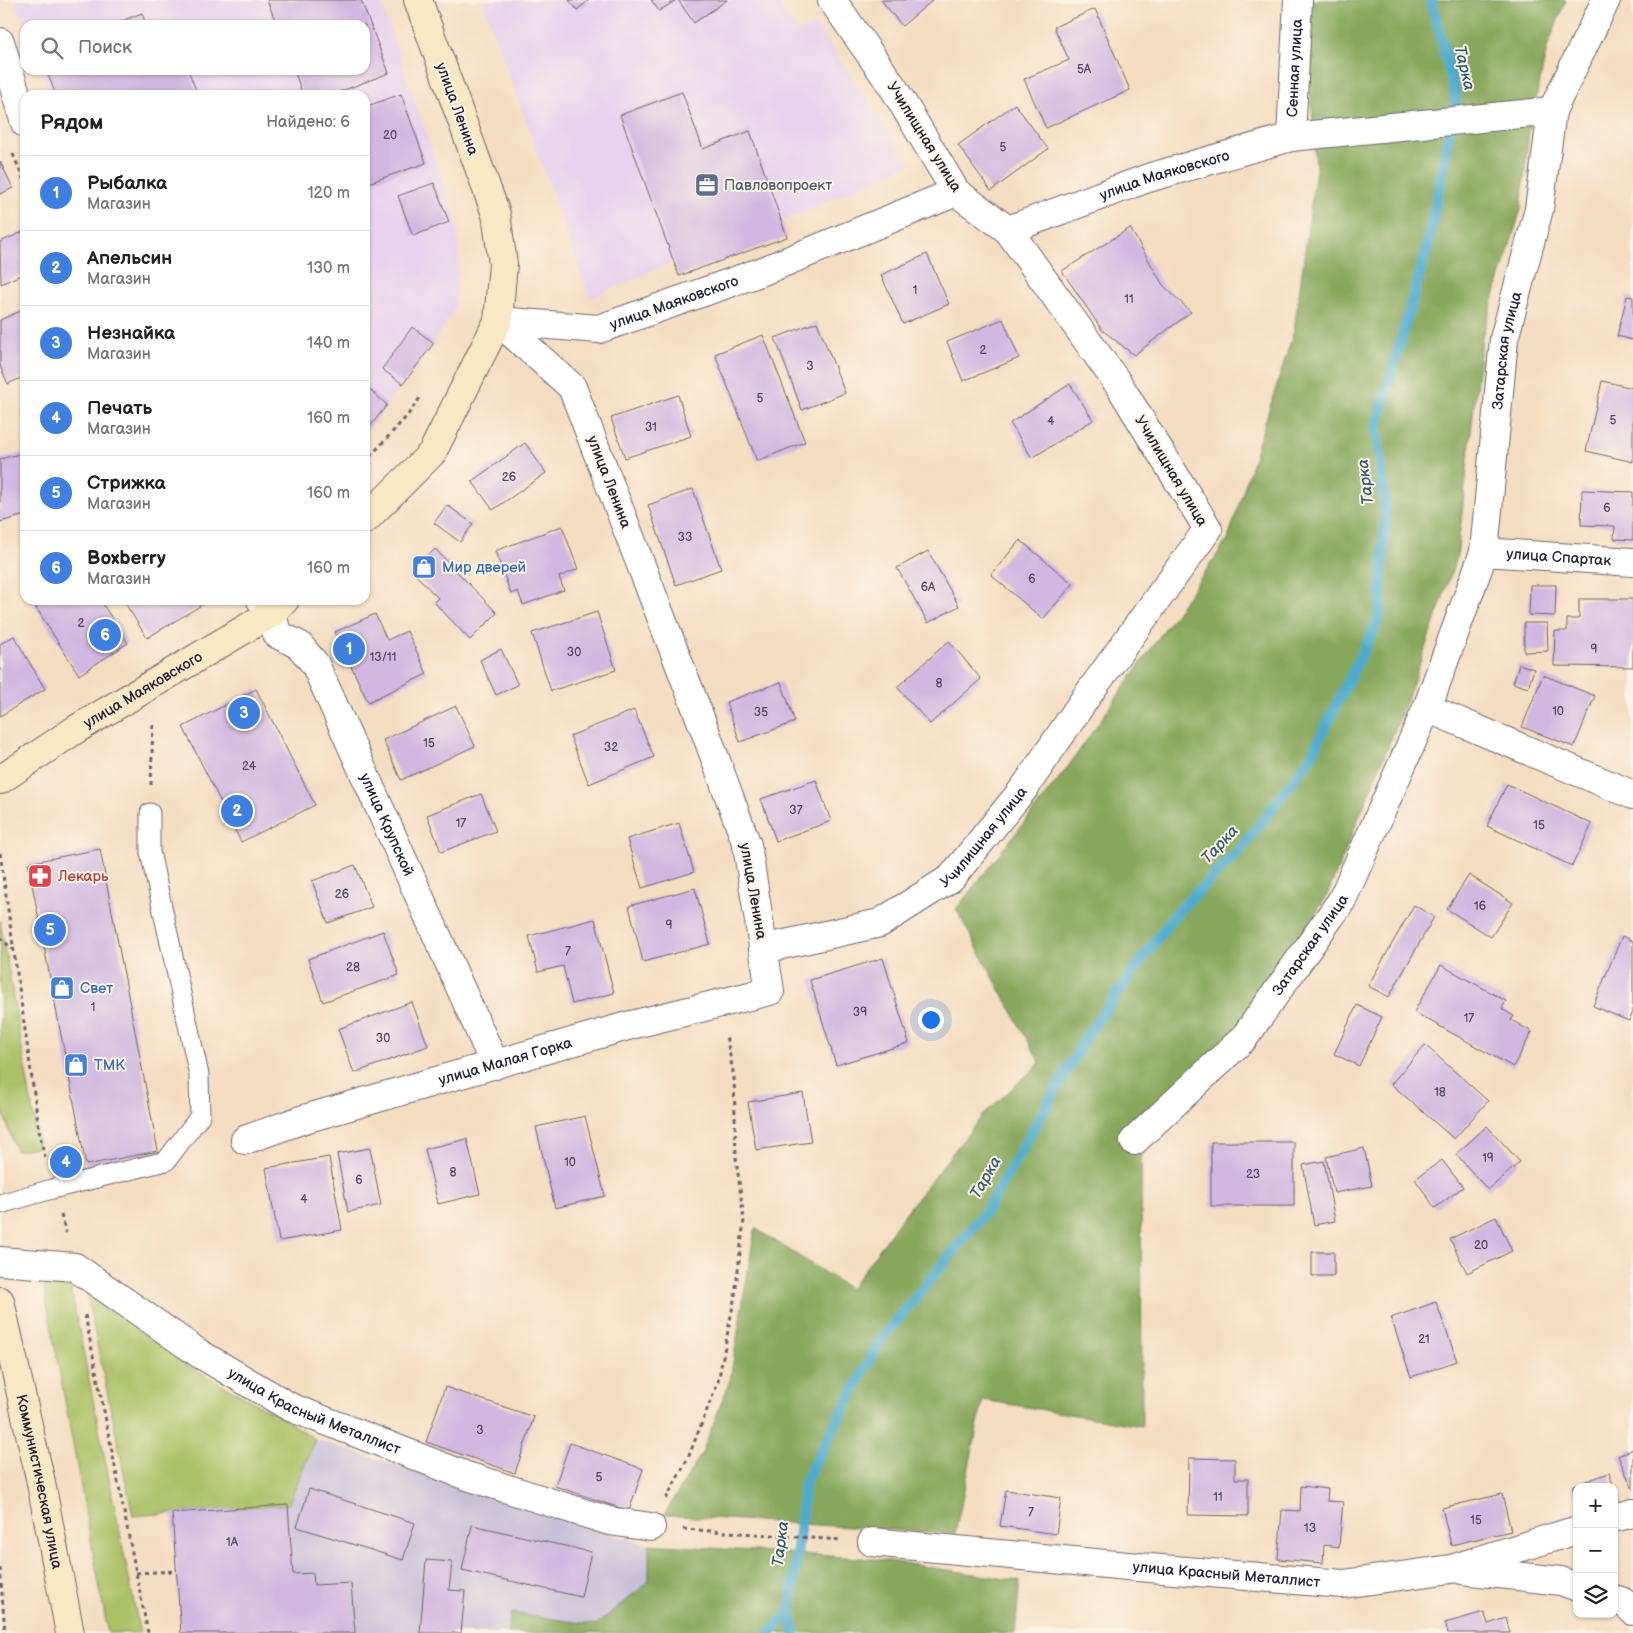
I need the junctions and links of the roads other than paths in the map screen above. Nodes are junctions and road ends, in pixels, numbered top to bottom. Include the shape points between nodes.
1 (418, 0) edge
2 (832, 0) edge
3 (1298, 0) edge
4 (1606, 0) edge
5 (0, 42) edge
6 (20, 107) edge
7 (1552, 112) junction
8 (1291, 137) junction
9 (956, 192) junction
10 (1008, 230) junction
11 (498, 321) junction
12 (370, 515) edge
13 (1484, 552) junction
14 (1633, 562) edge
15 (271, 605) edge
16 (273, 605) edge
17 (1427, 708) junction
18 (0, 780) edge
19 (1633, 795) edge
20 (150, 813) road end
21 (764, 949) junction
22 (770, 991) joint
23 (495, 1065) junction
24 (245, 1140) dead end
25 (1134, 1141) dead end
26 (0, 1204) edge
27 (0, 1261) edge
28 (0, 1301) edge
29 (1633, 1512) edge
30 (1618, 1517) edge
31 (651, 1527) road end
32 (1573, 1531) edge
33 (872, 1542) road end
34 (1451, 1569) junction
35 (1573, 1586) edge
36 (1618, 1600) edge
37 (1633, 1611) edge
38 (70, 1633) edge

1 - 11 street, улица Ленина via 496,214 503,264
2 - 9 street, Училищная улица via 893,87
3 - 8 street, Сенная улица
4 - 7 street, Затарская улица
5 - 6 street
7 - 8 street, улица Маяковского
7 - 13 street, Затарская улица via 1539,209 1504,339
8 - 10 street, улица Маяковского via 1148,178
9 - 10 street, Училищная улица
9 - 11 street, улица Маяковского via 764,271 599,328
10 - 21 street, Училищная улица via 1119,385 1208,529 1025,787 951,878 880,923
11 - 12 street via 432,454
11 - 21 street, улица Ленина via 572,387 747,846
13 - 14 street, улица Спартак
13 - 17 street, Затарская улица
15 - 18 street, улица Маяковского
16 - 23 street, улица Крупской via 276,634 299,645 315,664
17 - 19 street
17 - 25 street, Затарская улица via 1342,900 1244,1038
20 - 26 lane via 150,852 199,1075 200,1116 166,1162
21 - 22 street, улица Ленина
22 - 23 street, улица Малая Горка via 631,1025
23 - 24 street, улица Малая Горка via 301,1120
27 - 31 street, улица Красный Металлист via 75,1267 200,1354 290,1407 464,1475 610,1521
28 - 38 street, Коммунистическая улица via 40,1478
29 - 30 street
32 - 34 street, улица Красный Металлист
33 - 34 street, улица Красный Металлист via 1343,1584
34 - 35 street via 1560,1581
36 - 37 street

